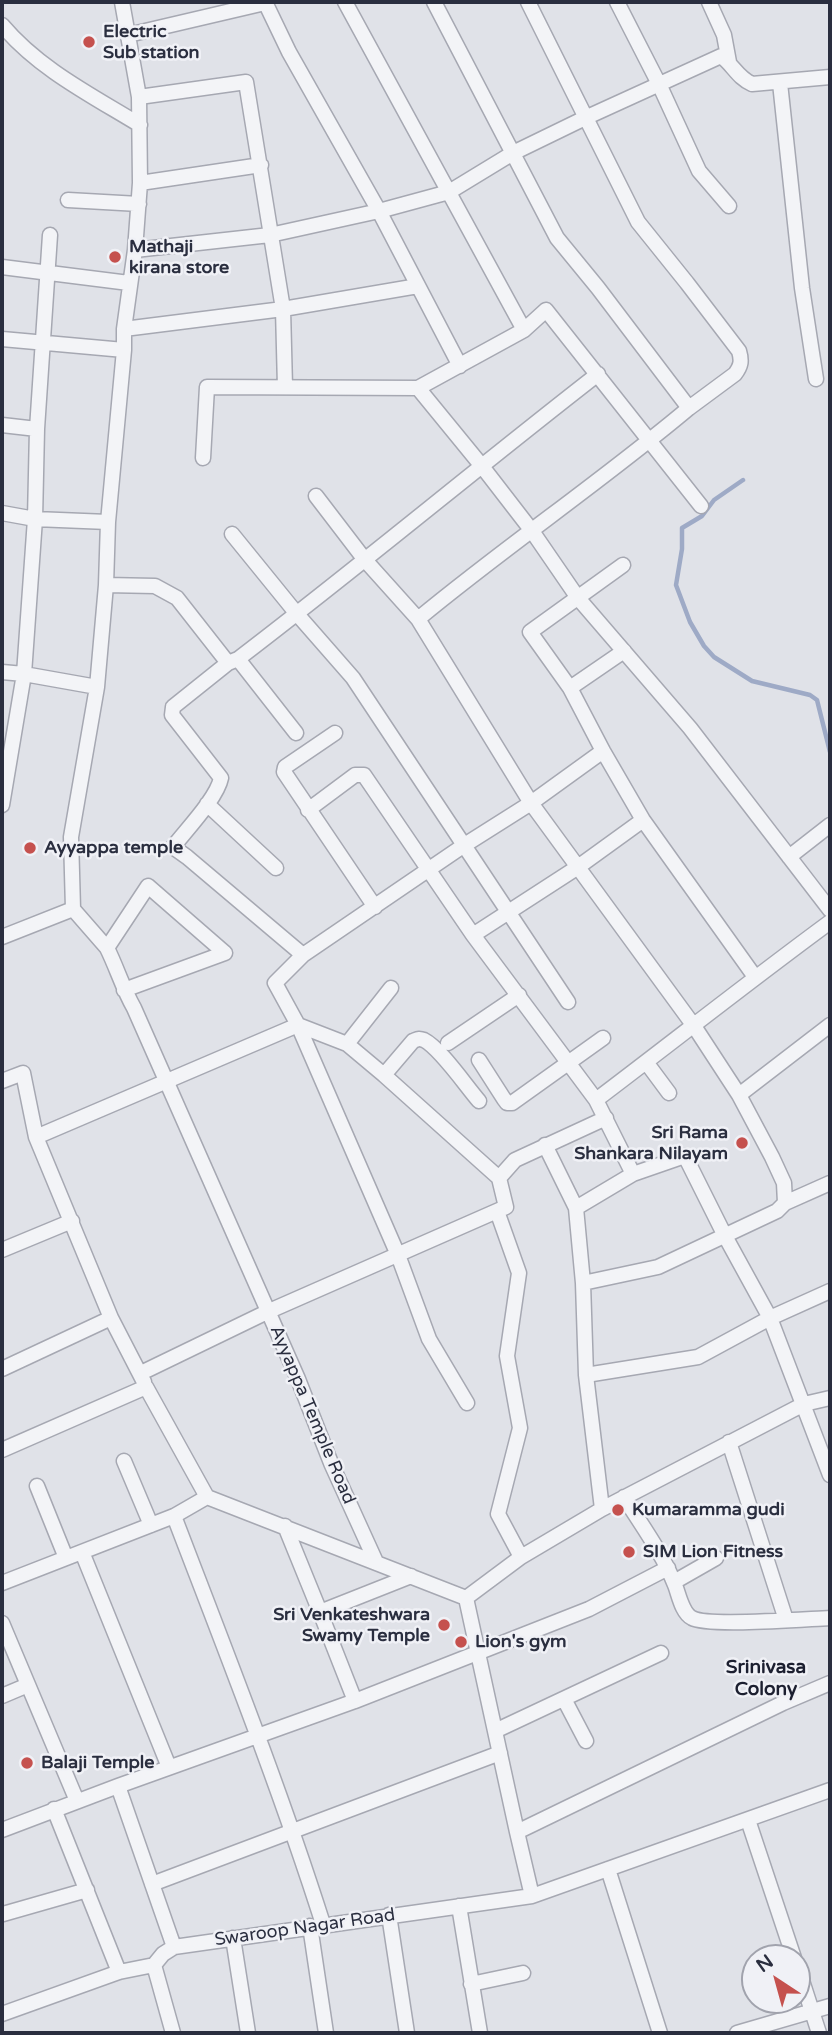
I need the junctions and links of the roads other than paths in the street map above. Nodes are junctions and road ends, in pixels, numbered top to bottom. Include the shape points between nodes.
1 (122, 2) edge
2 (345, 2) edge
3 (434, 2) edge
4 (528, 2) edge
5 (617, 2) edge
6 (709, 2) edge
7 (265, 3) edge
8 (2, 25) edge
9 (128, 35) junction
10 (729, 62) junction
11 (830, 77) edge
12 (780, 83) junction
13 (659, 84) junction
14 (139, 97) junction
15 (585, 118) junction
16 (140, 125) junction
17 (513, 153) junction
18 (261, 165) junction
19 (141, 183) junction
20 (449, 192) junction
21 (68, 200) dead end
22 (139, 204) junction
23 (729, 206) dead end
24 (379, 211) junction
25 (50, 235) dead end
26 (270, 235) junction
27 (135, 250) junction
28 (2, 267) edge
29 (47, 271) junction
30 (129, 283) junction
31 (418, 286) junction
32 (283, 309) junction
33 (124, 329) junction
34 (524, 330) junction
35 (2, 339) edge
36 (43, 343) junction
37 (124, 350) junction
38 (460, 366) junction
39 (597, 374) junction
40 (816, 379) dead end
41 (285, 387) junction
42 (418, 388) junction
43 (689, 408) junction
44 (2, 425) edge
45 (37, 429) junction
46 (649, 442) junction
47 (203, 458) dead end
48 (481, 465) junction
49 (316, 496) dead end
50 (701, 506) dead end
51 (2, 513) edge
52 (35, 519) junction
53 (108, 522) junction
54 (532, 531) junction
55 (232, 534) dead end
56 (365, 560) junction
57 (623, 565) dead end
58 (106, 584) junction
59 (578, 598) junction
60 (297, 614) junction
61 (418, 619) junction
62 (624, 651) junction
63 (233, 661) junction
64 (2, 672) edge
65 (23, 674) junction
66 (97, 687) junction
67 (570, 688) junction
68 (296, 733) dead end
69 (335, 733) dead end
70 (603, 751) junction
71 (531, 803) junction
72 (207, 804) junction
73 (2, 805) edge
74 (308, 810) junction
75 (643, 820) junction
76 (830, 825) edge
77 (463, 846) junction
78 (789, 857) junction
79 (578, 867) junction
80 (276, 868) dead end
81 (430, 870) junction
82 (375, 907) junction
83 (73, 909) junction
84 (830, 910) edge
85 (509, 912) junction
86 (830, 922) edge
87 (473, 935) junction
88 (2, 937) edge
89 (107, 948) junction
90 (303, 955) junction
91 (755, 977) junction
92 (391, 988) dead end
93 (124, 990) junction
94 (519, 995) junction
95 (568, 1002) dead end
96 (298, 1025) junction
97 (694, 1026) junction
98 (830, 1026) edge
99 (603, 1038) dead end
100 (448, 1043) dead end
101 (346, 1044) junction
102 (478, 1060) dead end
103 (646, 1062) junction
104 (568, 1065) junction
105 (384, 1075) junction
106 (2, 1081) edge
107 (165, 1083) junction
108 (669, 1093) dead end
109 (739, 1095) junction
110 (596, 1100) junction
111 (479, 1101) dead end
112 (606, 1118) junction
113 (36, 1137) junction
114 (545, 1145) junction
115 (633, 1174) junction
116 (499, 1178) junction
117 (830, 1183) edge
118 (785, 1203) junction
119 (576, 1208) junction
120 (497, 1211) junction
121 (72, 1221) junction
122 (725, 1236) junction
123 (2, 1250) edge
124 (398, 1255) junction
125 (583, 1283) junction
126 (830, 1292) edge
127 (267, 1312) junction
128 (111, 1318) junction
129 (771, 1318) junction
130 (2, 1369) edge
131 (586, 1375) junction
132 (143, 1380) junction
133 (830, 1398) edge
134 (467, 1403) dead end
135 (804, 1404) junction
136 (729, 1442) junction
137 (2, 1450) edge
138 (124, 1461) dead end
139 (830, 1471) edge
140 (37, 1486) dead end
141 (207, 1497) junction
142 (624, 1497) junction
143 (602, 1509) junction
144 (174, 1517) junction
145 (150, 1525) junction
146 (285, 1526) junction
147 (82, 1552) junction
148 (521, 1557) junction
149 (66, 1558) junction
150 (716, 1558) dead end
151 (376, 1562) junction
152 (671, 1575) junction
153 (411, 1576) junction
154 (2, 1583) edge
155 (466, 1598) junction
156 (320, 1612) junction
157 (830, 1618) edge
158 (786, 1620) junction
159 (2, 1623) edge
160 (478, 1652) junction
161 (661, 1653) dead end
162 (830, 1683) edge
163 (28, 1685) junction
164 (2, 1696) edge
165 (564, 1699) junction
166 (355, 1701) junction
167 (495, 1731) junction
168 (259, 1736) junction
169 (586, 1741) dead end
170 (500, 1753) junction
171 (169, 1767) junction
172 (118, 1786) junction
173 (830, 1790) edge
174 (77, 1801) junction
175 (54, 1809) junction
176 (748, 1819) junction
177 (2, 1830) edge
178 (293, 1831) junction
179 (517, 1832) junction
180 (608, 1869) junction
181 (152, 1884) junction
182 (88, 1890) junction
183 (532, 1896) junction
184 (458, 1906) junction
185 (3, 1914) edge
186 (390, 1915) junction
187 (317, 1925) junction
188 (233, 1938) junction
189 (789, 1944) edge
190 (174, 1947) junction
191 (154, 1965) junction
192 (119, 1972) junction
193 (523, 1973) dead end
194 (471, 1984) junction
195 (811, 2006) edge
196 (830, 2006) edge
197 (813, 2012) junction
198 (2, 2014) edge
199 (173, 2033) edge
200 (248, 2033) edge
201 (326, 2033) edge
202 (407, 2033) edge
203 (480, 2033) edge
204 (660, 2033) edge
205 (737, 2033) edge
206 (819, 2033) edge

1 - 9 street
2 - 20 street
3 - 17 street
4 - 15 street
5 - 13 street
6 - 10 street via 724,35
7 - 9 street
7 - 24 street
8 - 16 street via 50,70
9 - 14 street
10 - 12 street via 744,81
10 - 13 street via 720,56
11 - 12 street
12 - 40 street
13 - 15 street
13 - 23 street via 699,171
14 - 16 street
14 - 18 street via 246,82
15 - 17 street
15 - 43 street via 638,222 739,351 740,367 735,374
16 - 19 street
17 - 20 street
17 - 43 street via 556,239
18 - 19 street
18 - 26 street
19 - 22 street
20 - 24 street
20 - 34 street
21 - 22 street
22 - 27 street
24 - 26 street
24 - 31 street
25 - 29 street
26 - 27 street
26 - 32 street
27 - 30 street
28 - 29 street
29 - 30 street
29 - 36 street
30 - 33 street
31 - 32 street
31 - 38 street
32 - 33 street
32 - 41 street
33 - 37 street
34 - 38 street
34 - 39 street via 546,310
35 - 36 street
36 - 37 street
36 - 45 street
37 - 53 street
38 - 42 street
39 - 46 street
39 - 48 street
41 - 42 street
41 - 47 street via 208,387
42 - 48 street
43 - 46 street
44 - 45 street
45 - 52 street
46 - 50 street
46 - 54 street
48 - 54 street
48 - 56 street
49 - 56 street
51 - 52 street
52 - 53 street
52 - 65 street
53 - 58 street
54 - 59 street
54 - 61 street
55 - 60 street
56 - 60 street
56 - 61 street
57 - 59 street
58 - 63 street via 155,586 177,597
58 - 66 street
59 - 62 street
59 - 67 street via 530,632
60 - 63 street
60 - 77 street via 353,678
61 - 71 street
62 - 67 street
62 - 78 street
63 - 68 street
63 - 72 street via 171,710 221,778
64 - 65 street
65 - 66 street
65 - 73 street
66 - 83 street via 71,836
67 - 70 street
69 - 74 street via 285,767 286,778
70 - 71 street
70 - 75 street
71 - 77 street
71 - 79 street
72 - 80 street
72 - 90 street via 173,847
74 - 81 street via 355,775 365,775
74 - 82 street
75 - 79 street
75 - 91 street
76 - 78 street
77 - 81 street
77 - 85 street
78 - 84 street
79 - 85 street
79 - 97 street
81 - 82 street
81 - 87 street
82 - 90 street
83 - 88 street
83 - 89 street, Ayyappa Temple Road
85 - 87 street
85 - 95 street
86 - 91 street
87 - 94 street
89 - 93 street, Ayyappa Temple Road
89 - 93 street via 148,886 225,953
90 - 96 street via 275,983
91 - 97 street
92 - 101 street
93 - 107 street, Ayyappa Temple Road
94 - 100 street
94 - 104 street
96 - 101 street
96 - 107 street
96 - 124 street
97 - 103 street
97 - 109 street
98 - 109 street
99 - 104 street
101 - 105 street
102 - 104 street via 507,1103
103 - 108 street
103 - 110 street
104 - 110 street
105 - 111 street via 413,1041 424,1040
105 - 116 street
106 - 113 street via 23,1073
107 - 113 street
107 - 127 street, Ayyappa Temple Road
109 - 118 street via 784,1183
110 - 112 street
112 - 114 street
112 - 115 street
113 - 121 street
114 - 116 street via 515,1160
114 - 119 street
115 - 119 street
115 - 122 street via 685,1156
116 - 120 street via 506,1207
117 - 118 street
118 - 122 street
119 - 125 street
120 - 124 street
120 - 148 street via 519,1273 507,1356 520,1428 498,1514
121 - 123 street
121 - 128 street
122 - 125 street via 658,1267
122 - 129 street
124 - 127 street
124 - 134 street via 429,1339
125 - 131 street
126 - 129 street
127 - 132 street
127 - 151 street, Ayyappa Temple Road
128 - 130 street
128 - 132 street
129 - 131 street via 698,1357
129 - 135 street
131 - 143 street
132 - 137 street
132 - 141 street
133 - 135 street
135 - 136 street
135 - 139 street
136 - 142 street
136 - 158 street
138 - 145 street
140 - 149 street
141 - 144 street
141 - 146 street
142 - 143 street
142 - 152 street
143 - 148 street
144 - 145 street
144 - 168 street
145 - 147 street
146 - 151 street
146 - 156 street
147 - 149 street
147 - 171 street
148 - 155 street
149 - 154 street
150 - 152 street
151 - 153 street
152 - 158 street via 691,1618 702,1622
152 - 160 street
153 - 155 street
153 - 156 street
155 - 160 street
156 - 166 street
157 - 158 street
159 - 163 street
160 - 166 street
160 - 167 street
161 - 165 street
162 - 179 street
163 - 164 street
163 - 174 street
165 - 167 street
165 - 169 street
166 - 168 street
167 - 170 street
168 - 171 street
168 - 178 street
170 - 178 street
170 - 179 street
171 - 172 street
172 - 174 street
172 - 181 street
173 - 176 street, Swaroop Nagar Road
174 - 175 street
175 - 177 street
175 - 182 street
176 - 180 street, Swaroop Nagar Road
176 - 189 street
178 - 181 street
178 - 187 street
179 - 183 street
180 - 183 street, Swaroop Nagar Road
180 - 204 street
181 - 190 street
182 - 185 street
182 - 192 street
183 - 184 street, Swaroop Nagar Road
184 - 186 street, Swaroop Nagar Road
184 - 194 street
186 - 187 street, Swaroop Nagar Road
186 - 202 street
187 - 188 street, Swaroop Nagar Road
187 - 201 street
188 - 190 street, Swaroop Nagar Road
188 - 200 street
190 - 191 street
191 - 192 street
191 - 199 street
192 - 198 street
193 - 194 street
194 - 203 street
195 - 197 street
196 - 197 street
197 - 205 street
197 - 206 street

